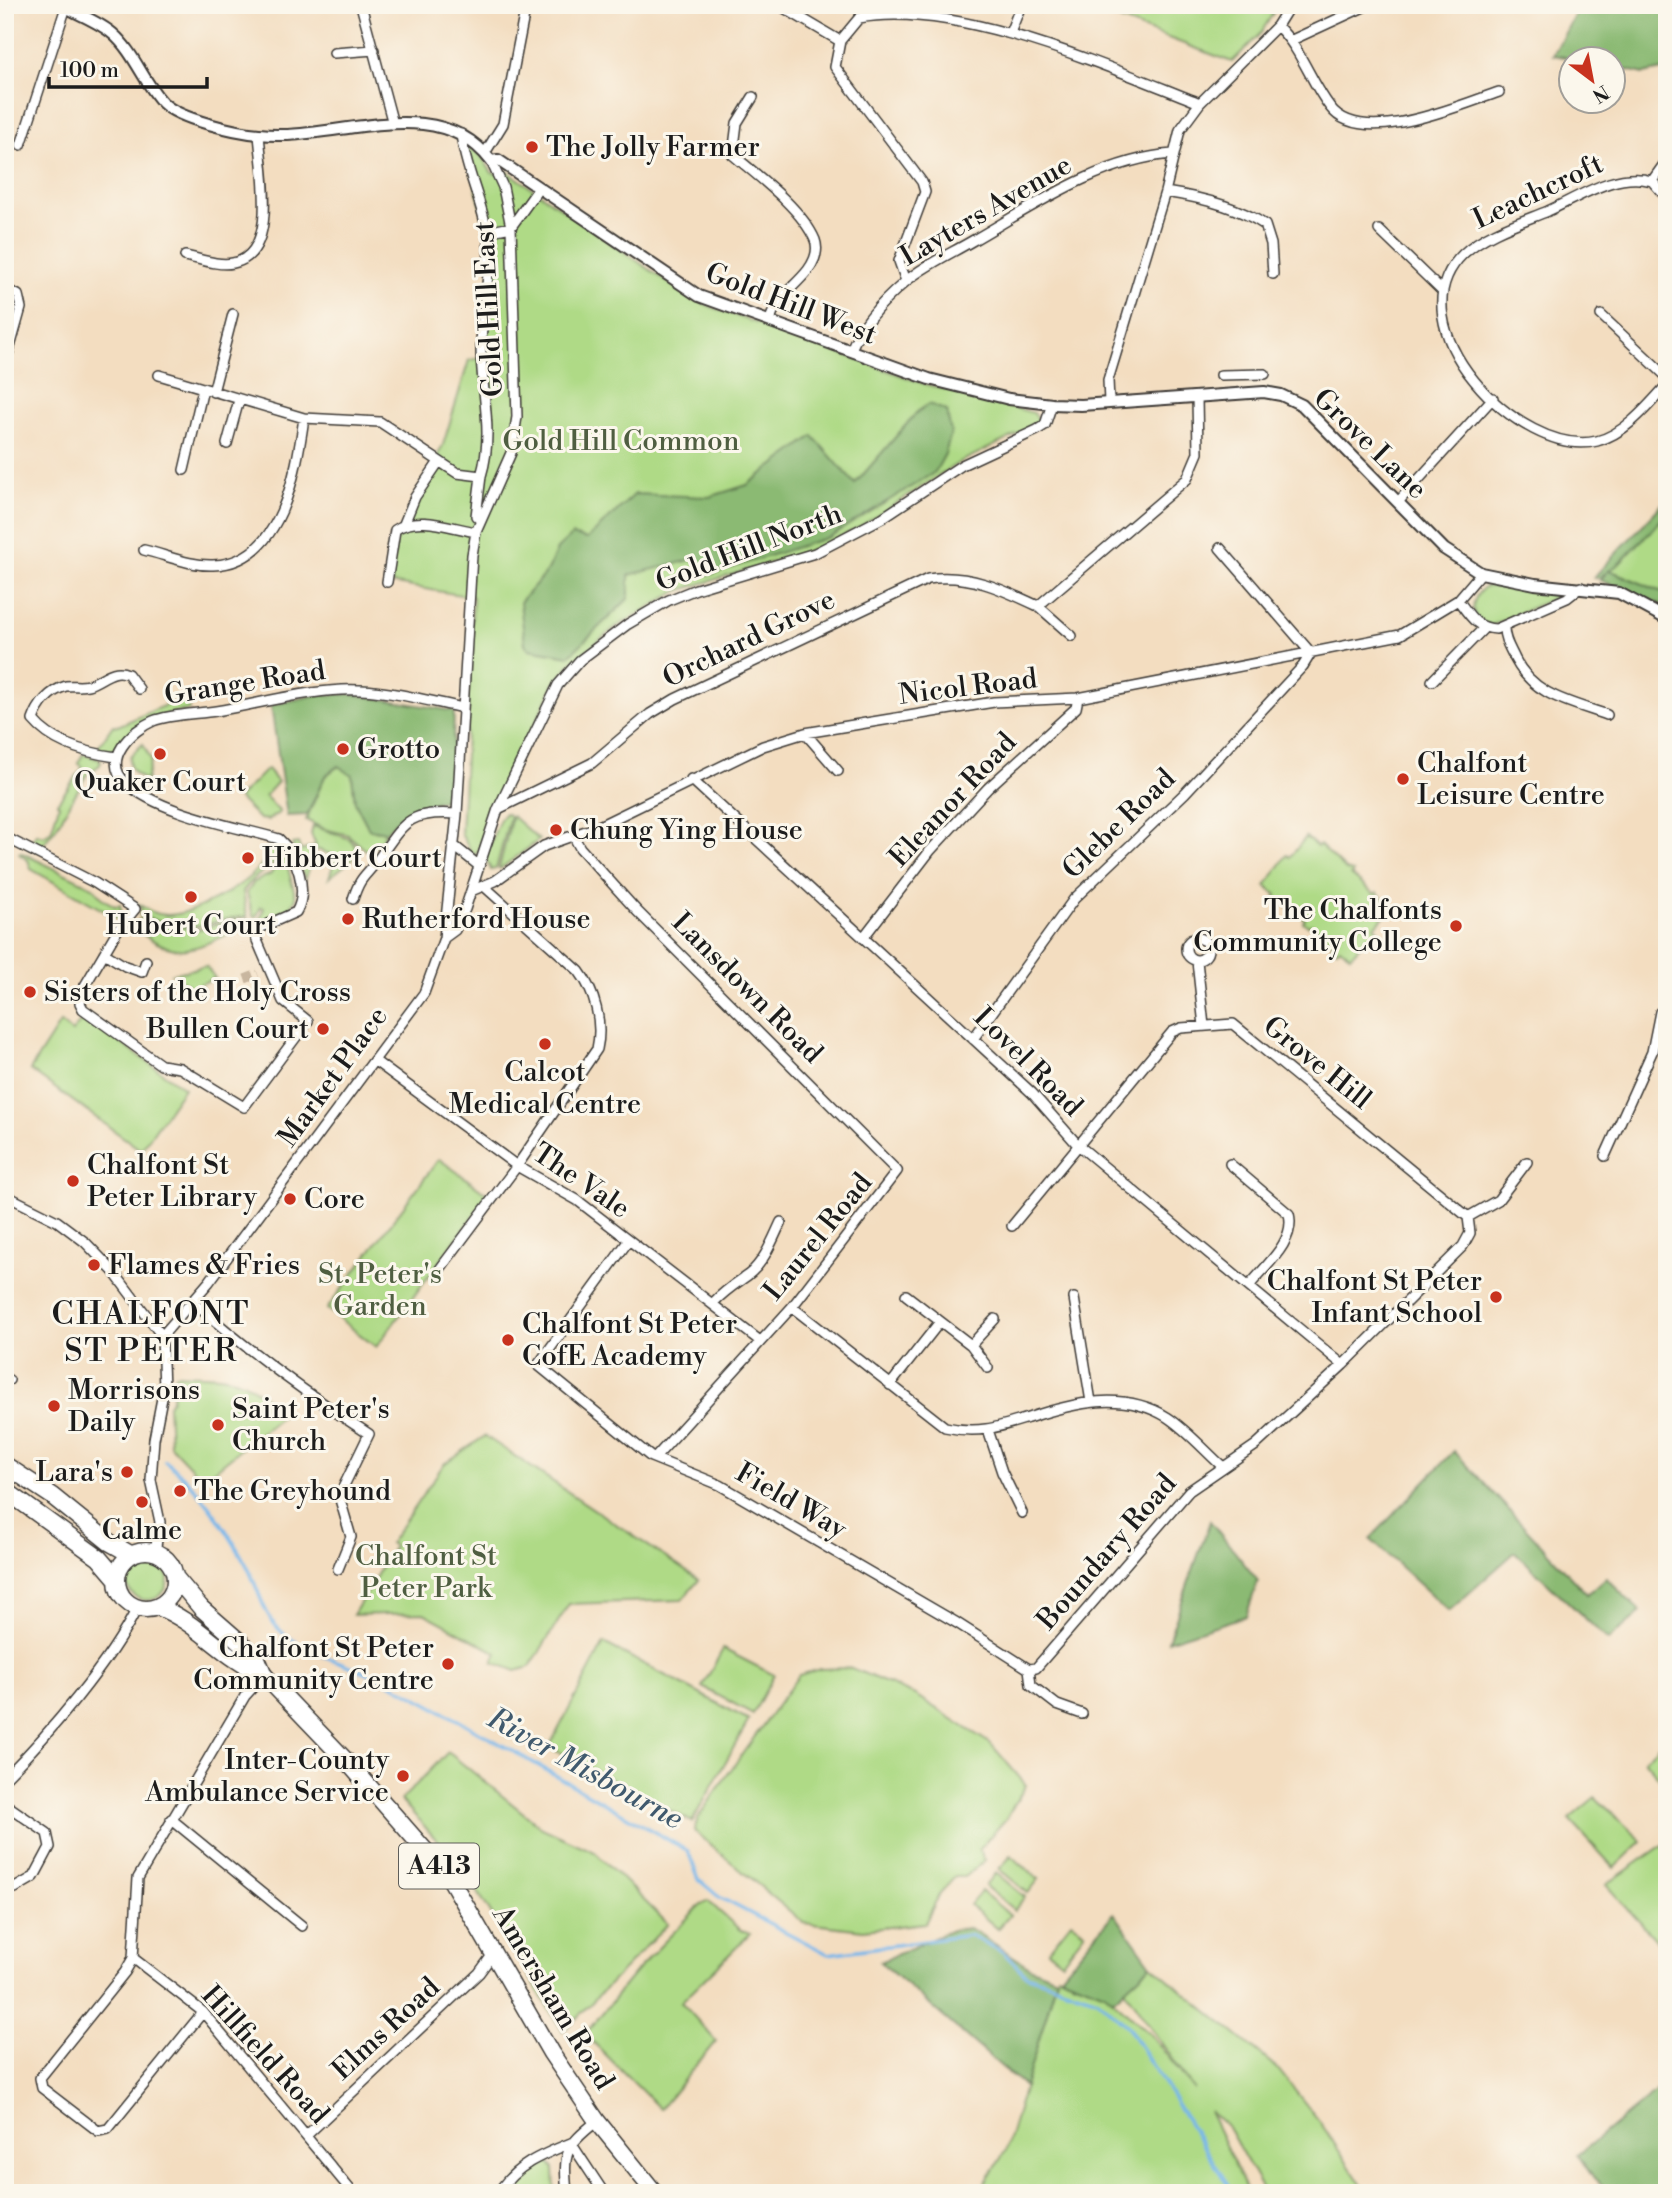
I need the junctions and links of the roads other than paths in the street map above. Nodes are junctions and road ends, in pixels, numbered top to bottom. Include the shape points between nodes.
1 (361, 5) edge
2 (526, 5) edge
3 (779, 5) edge
4 (1021, 5) edge
5 (1290, 5) edge
6 (1368, 5) edge
7 (64, 6) edge
8 (1276, 26) junction
9 (1010, 33) junction
10 (1292, 40) junction
11 (840, 41) junction
12 (374, 50) junction
13 (334, 53) dead end
14 (1499, 92) dead end
15 (753, 97) dead end
16 (1200, 103) junction
17 (393, 124) junction
18 (259, 134) junction
19 (461, 134) junction
20 (21, 145) dead end
21 (1172, 154) junction
22 (488, 157) junction
23 (1667, 160) edge
24 (1652, 181) junction
25 (539, 188) junction
26 (1165, 192) junction
27 (1667, 198) edge
28 (511, 227) junction
29 (1379, 230) dead end
30 (486, 232) junction
31 (185, 256) dead end
32 (1273, 274) dead end
33 (906, 281) junction
34 (5, 289) edge
35 (1443, 292) junction
36 (233, 314) dead end
37 (1601, 315) dead end
38 (770, 321) junction
39 (851, 350) junction
40 (5, 365) edge
41 (1265, 374) dead end
42 (159, 375) dead end
43 (1221, 375) dead end
44 (1238, 376) junction
45 (1667, 377) edge
46 (1667, 385) edge
47 (203, 389) junction
48 (213, 392) junction
49 (1240, 393) junction
50 (1197, 397) junction
51 (1493, 398) junction
52 (239, 400) junction
53 (1109, 402) junction
54 (1052, 404) junction
55 (304, 418) junction
56 (228, 444) dead end
57 (438, 463) junction
58 (184, 470) dead end
59 (505, 470) junction
60 (481, 476) junction
61 (1398, 502) junction
62 (480, 520) junction
63 (404, 524) junction
64 (476, 532) junction
65 (1220, 548) dead end
66 (145, 550) dead end
67 (1480, 573) junction
68 (387, 582) dead end
69 (1581, 587) junction
70 (1458, 600) junction
71 (1038, 606) junction
72 (1667, 619) edge
73 (1484, 628) junction
74 (1504, 628) junction
75 (1072, 636) dead end
76 (1311, 653) junction
77 (1432, 681) dead end
78 (139, 689) dead end
79 (1078, 698) junction
80 (463, 708) junction
81 (1607, 715) dead end
82 (805, 733) junction
83 (116, 757) junction
84 (838, 771) dead end
85 (691, 779) junction
86 (498, 809) junction
87 (457, 814) junction
88 (5, 837) edge
89 (574, 837) junction
90 (453, 845) junction
91 (478, 865) junction
92 (485, 887) junction
93 (471, 891) junction
94 (353, 899) dead end
95 (444, 938) junction
96 (863, 938) junction
97 (104, 953) junction
98 (146, 961) dead end
99 (1197, 961) dead end
100 (1667, 1008) edge
101 (1204, 1026) junction
102 (973, 1039) junction
103 (374, 1061) junction
104 (1077, 1144) junction
105 (1605, 1156) dead end
106 (1527, 1162) dead end
107 (1230, 1164) dead end
108 (894, 1165) joint
109 (517, 1166) junction
110 (5, 1195) edge
111 (1468, 1217) junction
112 (781, 1222) dead end
113 (1012, 1226) dead end
114 (629, 1240) junction
115 (440, 1269) dead end
116 (1250, 1285) junction
117 (906, 1295) dead end
118 (1074, 1298) dead end
119 (193, 1302) junction
120 (713, 1303) junction
121 (792, 1307) junction
122 (995, 1319) dead end
123 (939, 1323) junction
124 (162, 1336) junction
125 (760, 1341) junction
126 (971, 1345) junction
127 (1343, 1365) junction
128 (988, 1368) dead end
129 (890, 1385) junction
130 (1091, 1402) junction
131 (988, 1430) junction
132 (655, 1458) junction
133 (5, 1465) edge
134 (1223, 1467) junction
135 (5, 1490) edge
136 (1022, 1513) dead end
137 (155, 1552) junction
138 (132, 1555) junction
139 (338, 1569) dead end
140 (175, 1577) junction
141 (117, 1578) junction
142 (158, 1606) junction
143 (137, 1608) junction
144 (1028, 1669) junction
145 (264, 1675) junction
146 (1082, 1714) dead end
147 (5, 1778) edge
148 (5, 1804) edge
149 (171, 1819) junction
150 (15, 1888) dead end
151 (302, 1926) dead end
152 (493, 1954) junction
153 (133, 1958) junction
154 (203, 2012) junction
155 (597, 2121) junction
156 (307, 2135) junction
157 (571, 2143) junction
158 (353, 2193) edge
159 (498, 2193) edge
160 (567, 2193) edge
161 (604, 2193) edge
162 (655, 2193) edge

1 - 12 street
2 - 22 street via 503,124
3 - 11 street
4 - 9 street
5 - 8 street
6 - 10 street
7 - 18 street via 113,34 164,104 190,118
7 - 20 street
8 - 10 street
8 - 16 street
9 - 11 street via 945,15 868,15 852,23
9 - 16 street
10 - 14 street via 1332,111 1364,126 1403,123
11 - 33 street via 835,67 925,192 899,261
12 - 13 street
12 - 17 street
15 - 38 street via 737,123 733,155 794,212 817,251 807,271 781,297
16 - 21 street via 1180,130
17 - 18 street via 317,134
17 - 19 street via 434,125
18 - 31 street via 264,217 257,247 237,262 222,264
19 - 22 street, Gold Hill West
19 - 30 street, Gold Hill East
21 - 26 street
21 - 33 street, Layters Avenue via 1084,180
22 - 25 street, Gold Hill West
22 - 28 street, Gold Hill East via 502,187
23 - 24 street
24 - 27 street
24 - 35 street, Leachcroft via 1622,178 1488,238 1462,255
25 - 28 street
25 - 38 street, Gold Hill West via 699,296
26 - 32 street via 1233,210 1265,225
26 - 53 street via 1108,380
28 - 30 street
28 - 59 street, Gold Hill East via 517,407
29 - 35 street
30 - 60 street, Gold Hill East via 490,273 481,348 489,424
33 - 39 street, Layters Avenue via 868,320
34 - 40 street via 18,295 21,308
35 - 51 street, Leachcroft via 1440,314 1450,343 1464,369
36 - 48 street
37 - 45 street
38 - 39 street, Gold Hill West
39 - 54 street, Gold Hill West via 929,379 1009,399
41 - 44 street
42 - 47 street
43 - 44 street
44 - 49 street
46 - 51 street, Leachcroft via 1627,425 1594,442 1544,433 1510,414
47 - 48 street
47 - 58 street
48 - 52 street
49 - 50 street, Grove Lane
49 - 61 street, Grove Lane via 1281,395 1302,405
50 - 53 street, Grove Lane
50 - 71 street via 1198,453 1187,479
51 - 61 street
52 - 55 street
52 - 56 street
53 - 54 street, Gold Hill West
54 - 86 street, Gold Hill North via 1045,425 962,465 849,537 816,553 696,589 620,630 580,660 558,685
55 - 57 street via 380,422
55 - 66 street via 282,508 261,546 246,557 212,565
57 - 60 street via 457,473
57 - 63 street
59 - 60 street
59 - 62 street, Gold Hill East
60 - 62 street, Gold Hill East via 476,516
61 - 67 street, Grove Lane via 1444,548
62 - 64 street, Gold Hill East
63 - 64 street
63 - 68 street via 395,530
64 - 80 street, Gold Hill East
65 - 76 street
67 - 69 street, Grove Lane via 1503,580
67 - 70 street, Nicol Road
69 - 72 street, Grove Lane via 1619,593
69 - 74 street
70 - 73 street
70 - 76 street, Nicol Road via 1400,635
71 - 75 street, Orchard Grove
71 - 86 street, Orchard Grove via 992,584 948,576 928,579 675,699 592,763
73 - 74 street
73 - 77 street
74 - 81 street via 1522,673 1535,687
76 - 79 street, Nicol Road
76 - 102 street, Glebe Road via 1185,793 1074,900
78 - 83 street via 128,674 114,672 87,685 65,686 48,695 33,720 86,754
79 - 82 street, Nicol Road via 994,702
79 - 96 street, Eleanor Road via 1076,708 988,788 930,851
80 - 83 street, Grange Road via 392,693 306,693 153,721 125,742
80 - 87 street, Gold Hill East
82 - 84 street
82 - 85 street, Nicol Road via 763,746
83 - 97 street via 124,782 151,798 284,844 302,885 300,905 289,917 253,932 283,1001 308,1021 244,1107 180,1068 161,1065 83,1009 79,996
85 - 89 street, Nicol Road
85 - 96 street, Lovel Road
86 - 91 street, Gold Hill North
87 - 90 street, Gold Hill East
87 - 94 street via 427,812 406,822 360,877
88 - 97 street via 132,906 133,913
89 - 92 street, Nicol Road via 534,851
89 - 108 street, Lansdown Road via 637,911
90 - 91 street
90 - 95 street, Gold Hill East
91 - 93 street, Gold Hill North
92 - 93 street, Nicol Road
92 - 109 street via 579,971 599,1023 597,1049
93 - 95 street, Gold Hill North via 455,930
95 - 103 street, Market Place via 424,993
96 - 102 street, Lovel Road
97 - 98 street via 142,972
99 - 101 street
100 - 105 street via 1660,1012 1652,1052
101 - 104 street, Grove Hill via 1172,1031
101 - 111 street, Grove Hill via 1233,1024
102 - 104 street, Lovel Road via 1032,1093
103 - 109 street, The Vale
103 - 119 street, Market Place
104 - 113 street, Grove Hill
104 - 116 street, Lovel Road
106 - 111 street via 1498,1200
107 - 116 street via 1289,1214 1291,1223 1289,1236
108 - 121 street, Laurel Road via 894,1177
109 - 114 street, The Vale via 577,1200
109 - 115 street
110 - 124 street via 85,1242
111 - 127 street, Boundary Road via 1470,1233 1462,1246
112 - 120 street via 750,1274 730,1285
114 - 120 street, The Vale
114 - 132 street, Field Way via 538,1365
116 - 127 street, Lovel Road
117 - 123 street
118 - 130 street
119 - 124 street, Market Place
119 - 139 street via 292,1383 369,1434 339,1496 351,1537
120 - 125 street, The Vale
121 - 125 street, Laurel Road
121 - 129 street
122 - 126 street
123 - 126 street
123 - 129 street
124 - 137 street via 164,1388 151,1480 160,1522
125 - 132 street, Laurel Road
126 - 128 street
127 - 134 street, Boundary Road via 1256,1445
129 - 131 street via 945,1427 970,1433
130 - 131 street
130 - 134 street via 1127,1400 1167,1417
131 - 136 street
132 - 144 street, Field Way via 720,1485
133 - 138 highway
134 - 144 street, Boundary Road via 1189,1490 1036,1668
135 - 141 highway via 99,1558
137 - 138 highway
137 - 140 highway, A413 via 169,1561
138 - 141 highway
140 - 142 highway via 172,1594
140 - 145 highway, Amersham Road / A413 via 201,1608 256,1656
141 - 143 highway via 122,1596
142 - 143 highway
142 - 145 highway, Amersham Road / A413 via 183,1618 245,1668
143 - 147 street via 126,1630 38,1745
144 - 146 street via 1031,1685 1057,1705
145 - 149 street via 245,1696
145 - 152 highway, Amersham Road / A413 via 451,1880
148 - 150 street via 47,1833 50,1847 34,1877
149 - 151 street
149 - 153 street via 138,1878
152 - 155 highway, Amersham Road / A413
152 - 156 street, Elms Road via 479,1973
153 - 154 street, Hillfield Road
153 - 154 street via 40,2078 42,2088 98,2131 108,2129
154 - 156 street, Hillfield Road
155 - 157 street
155 - 162 highway, Amersham Road / A413
156 - 158 street, Hillfield Road
157 - 159 street via 536,2157 509,2176
157 - 160 street via 565,2167
157 - 161 street

